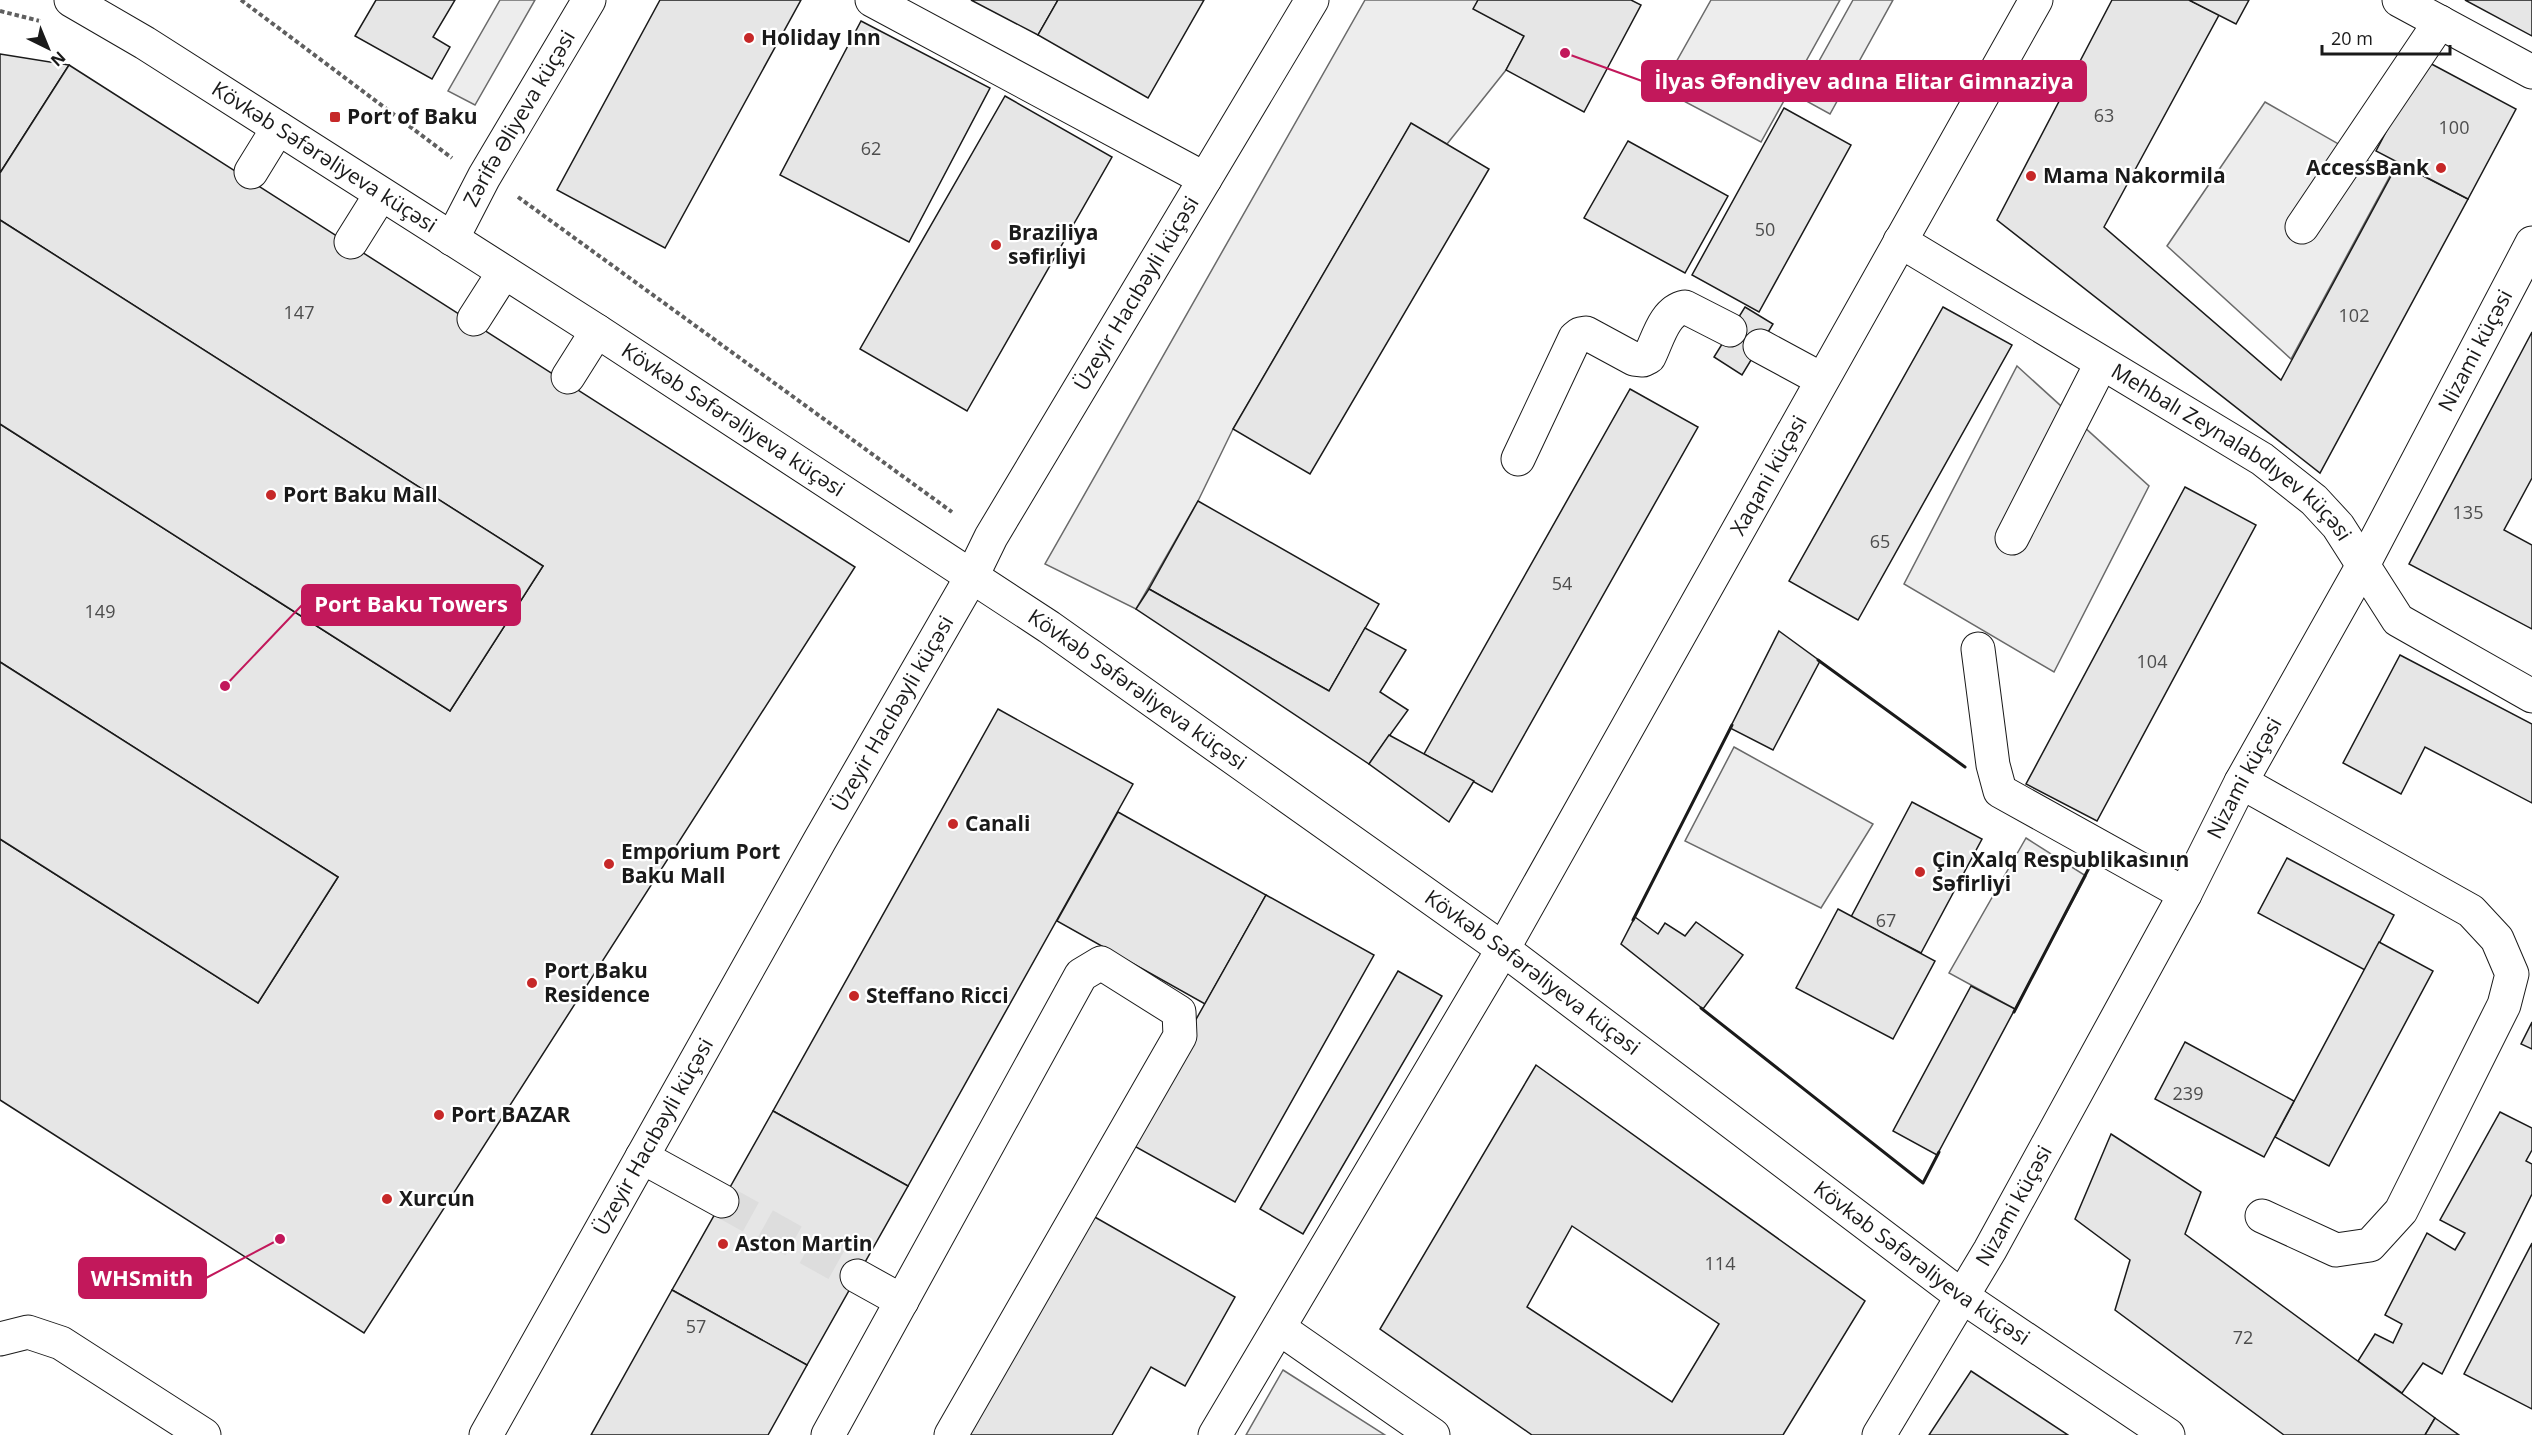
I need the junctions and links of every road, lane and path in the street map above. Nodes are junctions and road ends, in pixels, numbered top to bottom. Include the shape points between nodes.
1 (71, 0) edge
2 (241, 0) edge
3 (590, 0) edge
4 (872, 0) edge
5 (1311, 0) edge
6 (2036, 0) edge
7 (2399, 0) edge
8 (2440, 22) junction
9 (2532, 72) edge
10 (278, 128) junction
11 (453, 158) dead end
12 (251, 172) dead end
13 (1205, 179) junction
14 (510, 191) dead end
15 (381, 194) junction
16 (2302, 227) dead end
17 (452, 239) junction
18 (1900, 241) junction
19 (351, 242) dead end
20 (2532, 243) edge
21 (504, 272) junction
22 (474, 319) dead end
23 (1730, 330) dead end
24 (597, 331) junction
25 (1760, 346) dead end
26 (2101, 364) junction
27 (567, 377) dead end
28 (1821, 379) junction
29 (1518, 459) dead end
30 (951, 512) dead end
31 (2012, 538) dead end
32 (2363, 565) junction
33 (972, 576) junction
34 (1978, 650) dead end
35 (2532, 696) edge
36 (2241, 782) junction
37 (2185, 894) junction
38 (1503, 949) junction
39 (642, 1157) junction
40 (722, 1201) tunnel mouth
41 (2262, 1216) dead end
42 (857, 1276) tunnel mouth
43 (1963, 1297) junction
44 (902, 1301) junction
45 (1279, 1328) junction
46 (0, 1339) edge
47 (204, 1435) edge
48 (486, 1435) edge
49 (828, 1435) edge
50 (951, 1435) edge
51 (1215, 1435) edge
52 (1433, 1435) edge
53 (1879, 1435) edge
54 (2168, 1435) edge

1 - 10 main road, Kövkəb Səfərəliyeva küçəsi
2 - 11 path
3 - 17 main road, Zərifə Əliyeva küçəsi via 484,177
4 - 13 main road
5 - 13 main road, Üzeyir Hacıbəyli küçəsi
6 - 18 main road, Xaqani küçəsi
7 - 8 main road
8 - 9 main road
8 - 16 main road
10 - 12 main road
10 - 15 main road, Kövkəb Səfərəliyeva küçəsi
13 - 33 main road, Üzeyir Hacıbəyli küçəsi via 991,537
14 - 30 path
15 - 17 main road, Kövkəb Səfərəliyeva küçəsi
15 - 19 main road
17 - 21 main road, Kövkəb Səfərəliyeva küçəsi
18 - 26 main road, Mehbalı Zeynalabdıyev küçəsi
18 - 28 main road, Xaqani küçəsi
20 - 32 main road, Nizami küçəsi
21 - 22 main road
21 - 24 main road, Kövkəb Səfərəliyeva küçəsi
23 - 29 main road via 1685,307 1677,309 1669,314 1649,357 1643,360 1586,333 1580,334
24 - 27 main road
24 - 33 main road, Kövkəb Səfərəliyeva küçəsi
25 - 28 main road
26 - 31 main road
26 - 32 main road, Mehbalı Zeynalabdıyev küçəsi via 2270,466 2314,500 2338,526
28 - 38 main road, Xaqani küçəsi
32 - 35 main road, Mehbalı Zeynalabdıyev küçəsi via 2398,620
32 - 36 main road, Nizami küçəsi
33 - 38 main road, Kövkəb Səfərəliyeva küçəsi
33 - 39 main road, Üzeyir Hacıbəyli küçəsi
34 - 37 main road via 2000,792
36 - 37 main road, Nizami küçəsi
36 - 41 main road via 2471,911 2497,939 2512,974 2504,1005 2401,1211 2370,1245 2336,1250
37 - 43 main road, Nizami küçəsi
38 - 43 main road, Kövkəb Səfərəliyeva küçəsi
38 - 45 main road, Xaqani küçəsi
39 - 40 main road
39 - 48 main road, Üzeyir Hacıbəyli küçəsi
42 - 44 main road
43 - 53 main road, Nizami küçəsi
43 - 54 main road, Kövkəb Səfərəliyeva küçəsi
44 - 49 main road
44 - 50 main road via 1081,975 1101,963 1179,1012 1180,1036
45 - 51 main road, Xaqani küçəsi
45 - 52 main road
46 - 47 main road via 28,1332 61,1343

